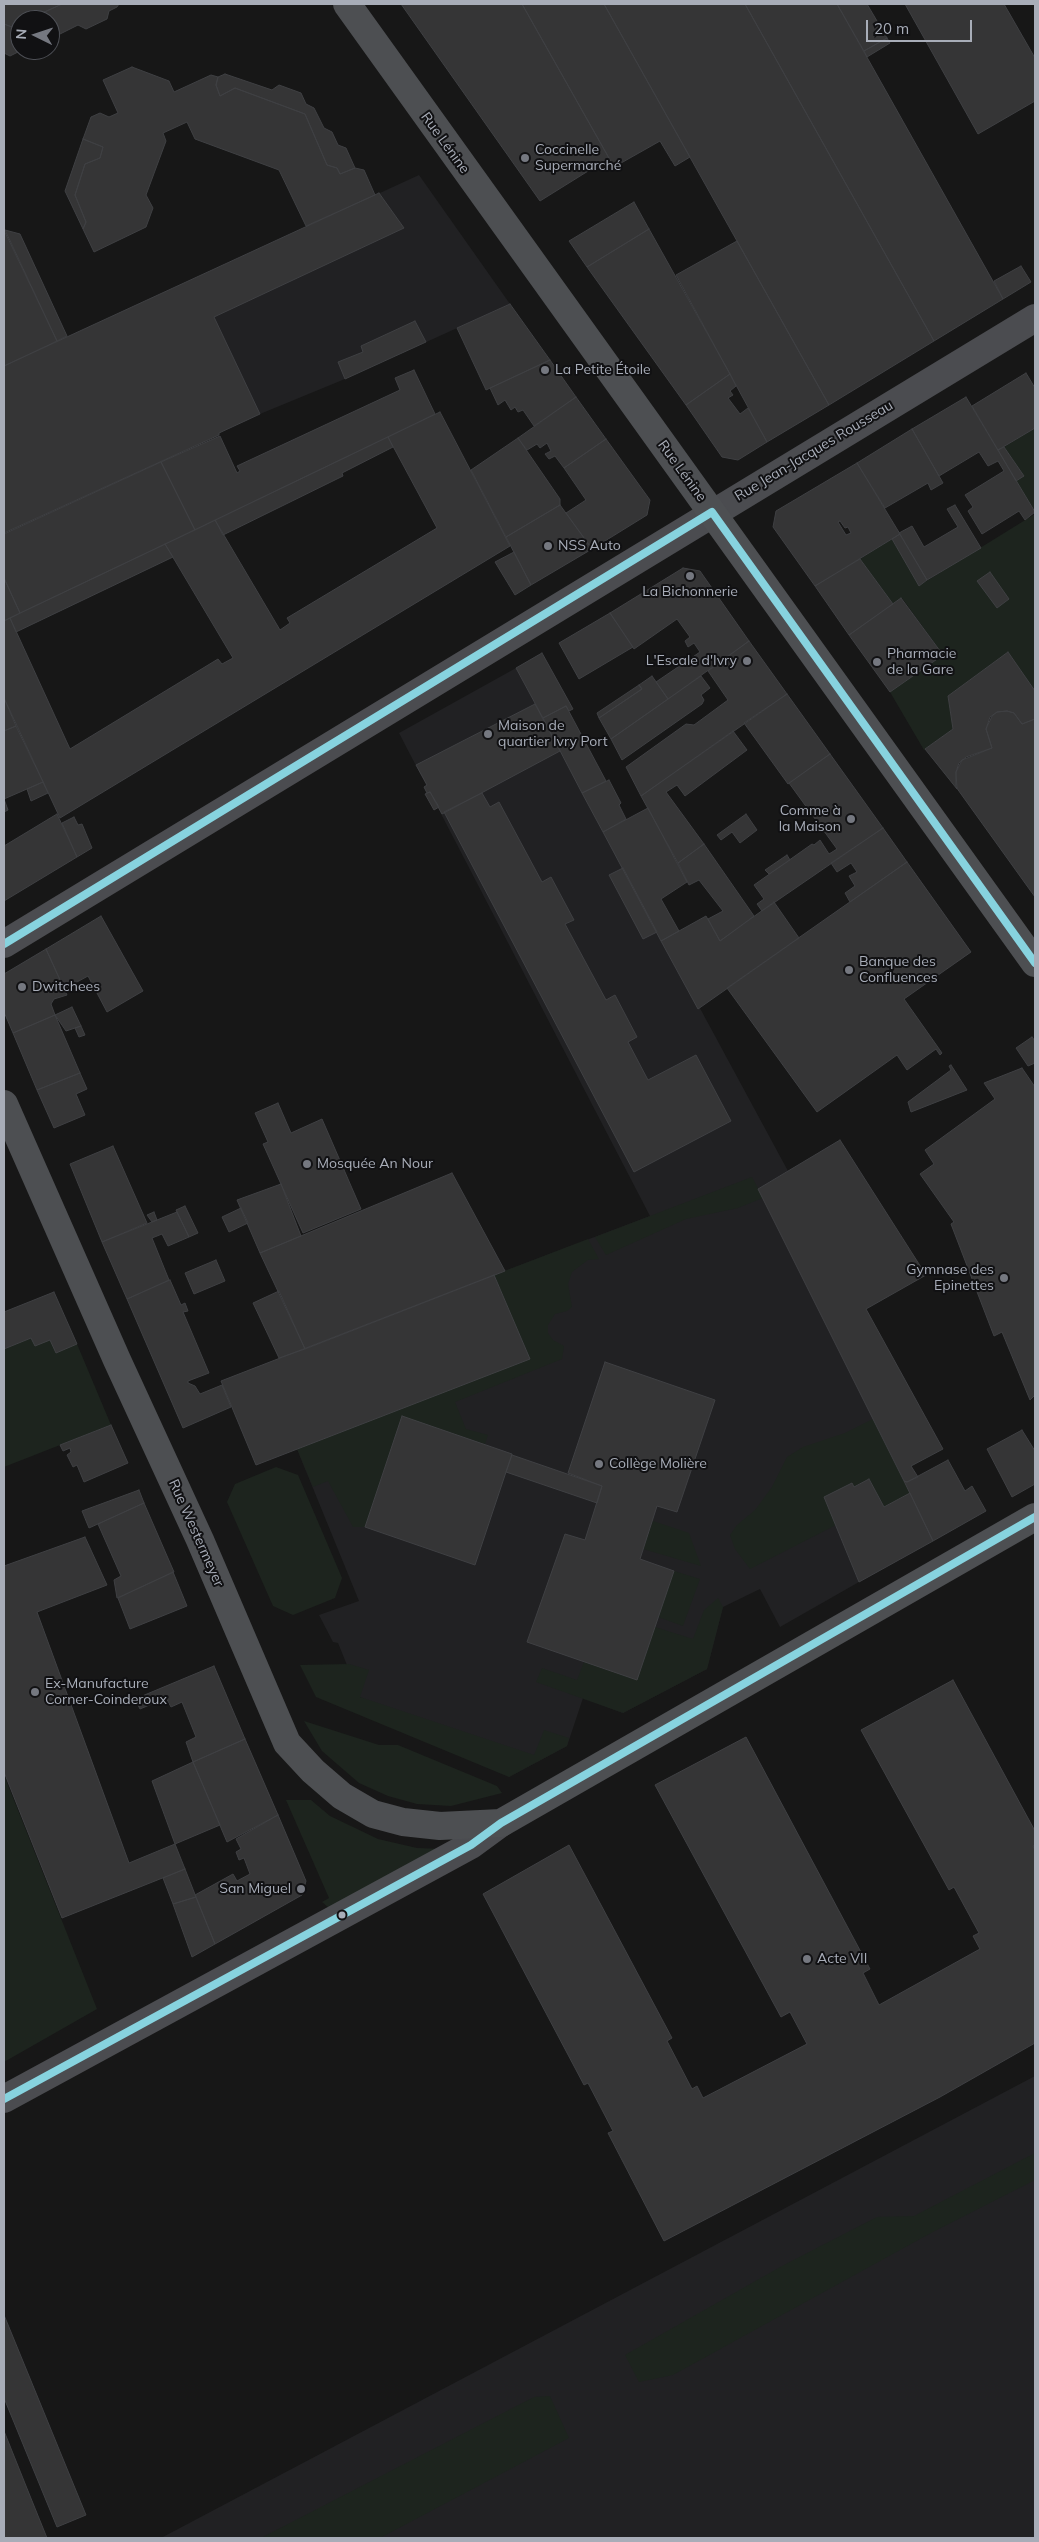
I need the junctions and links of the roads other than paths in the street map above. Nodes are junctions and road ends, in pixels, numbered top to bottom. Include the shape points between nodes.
1 (347, 4) edge
2 (1035, 318) edge
3 (712, 512) junction
4 (4, 944) edge
5 (1035, 963) edge
6 (4, 1104) edge
7 (1035, 1517) edge
8 (501, 1823) junction
9 (4, 2098) edge

1 - 3 main road, Rue Lénine
2 - 3 street, Rue Jean-Jacques Rousseau
3 - 4 street, Rue Jean-Jacques Rousseau
3 - 5 main road, Rue Lénine
6 - 8 main road, Rue Westermeyer via 116,1360 200,1540 287,1743 320,1778 372,1814 440,1826
7 - 8 main road
8 - 9 street via 454,1854

